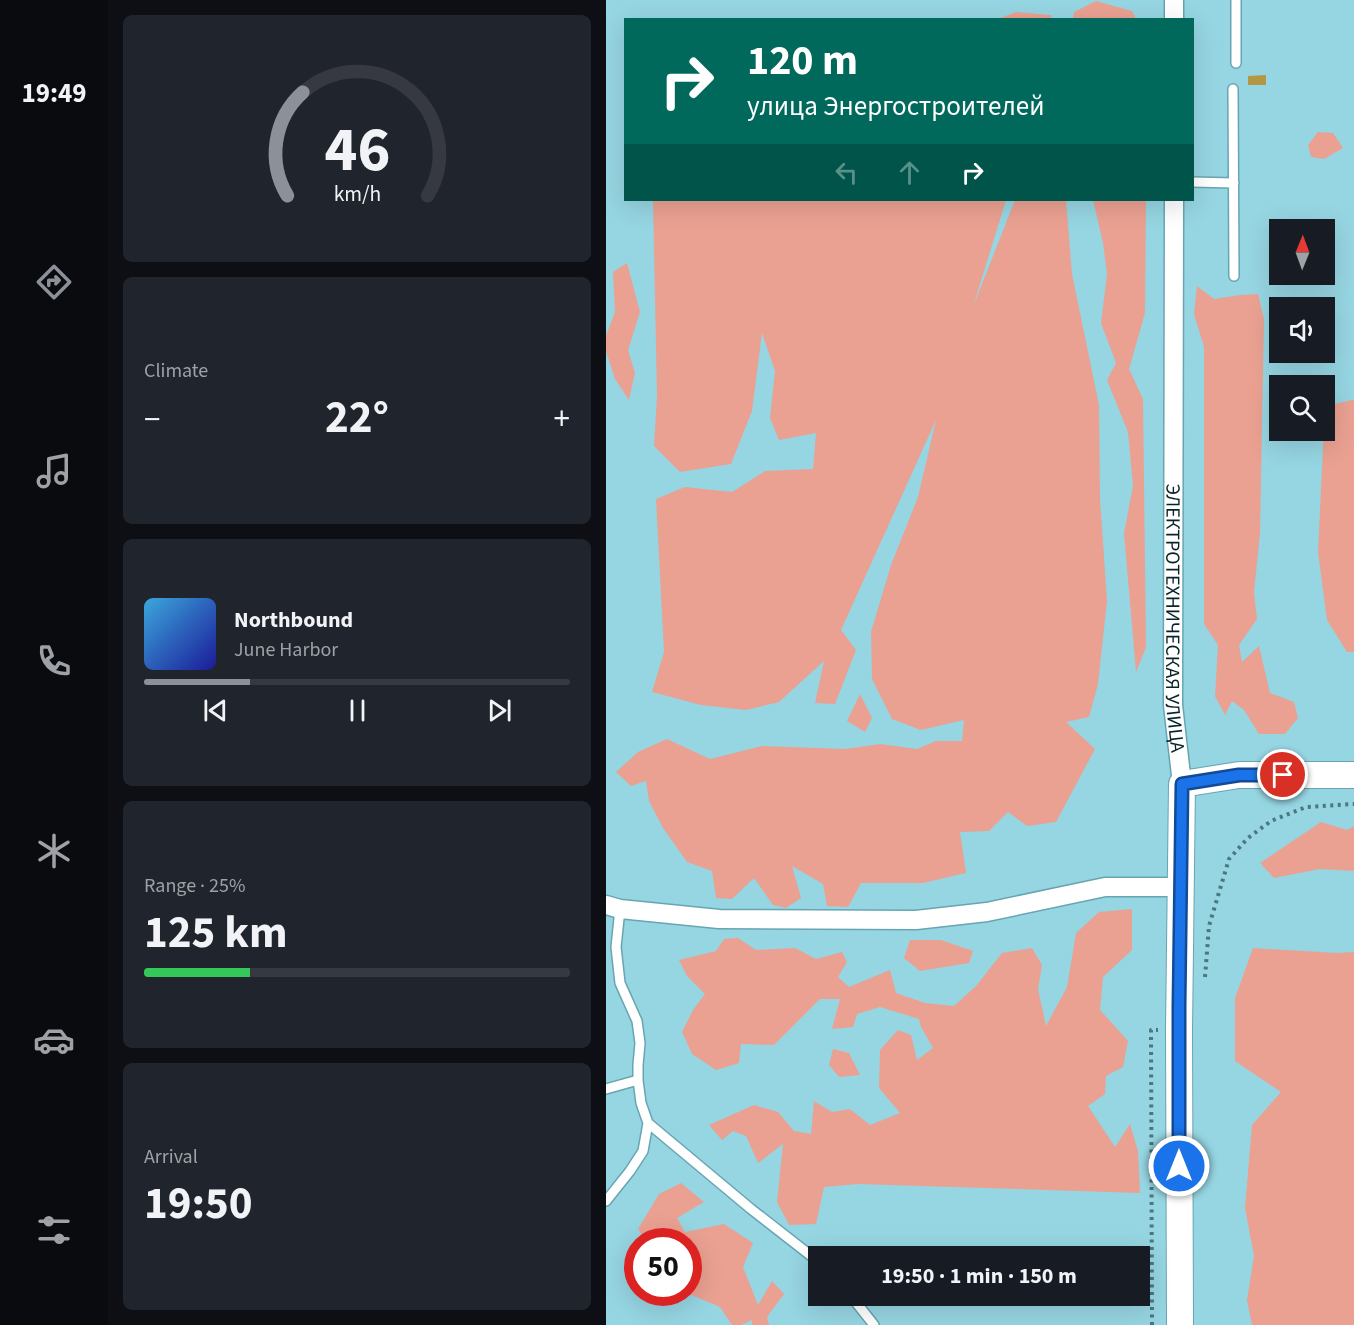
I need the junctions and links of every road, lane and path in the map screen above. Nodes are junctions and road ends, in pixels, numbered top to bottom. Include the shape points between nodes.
1 (1174, 0) edge
2 (1236, 0) edge
3 (1174, 18) edge
4 (1236, 63) dead end
5 (1233, 89) dead end
6 (1194, 182) edge
7 (1234, 183) junction
8 (1174, 201) edge
9 (1234, 276) dead end
10 (1354, 775) edge
11 (1182, 784) junction
12 (1354, 804) edge
13 (1180, 888) junction
14 (613, 907) edge
15 (1204, 983) dead end
16 (638, 1080) junction
17 (606, 1089) edge
18 (648, 1123) junction
19 (606, 1201) edge
20 (808, 1252) edge
21 (859, 1306) edge
22 (874, 1325) edge
23 (1180, 1325) edge

1 - 3 street
2 - 4 lane
5 - 7 lane
6 - 7 lane
7 - 9 lane
8 - 11 street, ЭЛЕКТРОТЕХНИЧЕСКАЯ УЛИЦА via 1173,705
10 - 11 main road via 1239,775
11 - 13 main road, ЭЛЕКТРОТЕХНИЧЕСКАЯ УЛИЦА
12 - 15 path via 1306,807 1271,821 1229,859 1209,926
13 - 14 street via 1105,887 987,912 916,920 719,919
13 - 23 main road, ЭЛЕКТРОТЕХНИЧЕСКАЯ УЛИЦА
14 - 16 lane via 620,983 637,1021
16 - 17 lane
16 - 18 lane
18 - 19 lane via 643,1151
18 - 20 lane
21 - 22 lane

